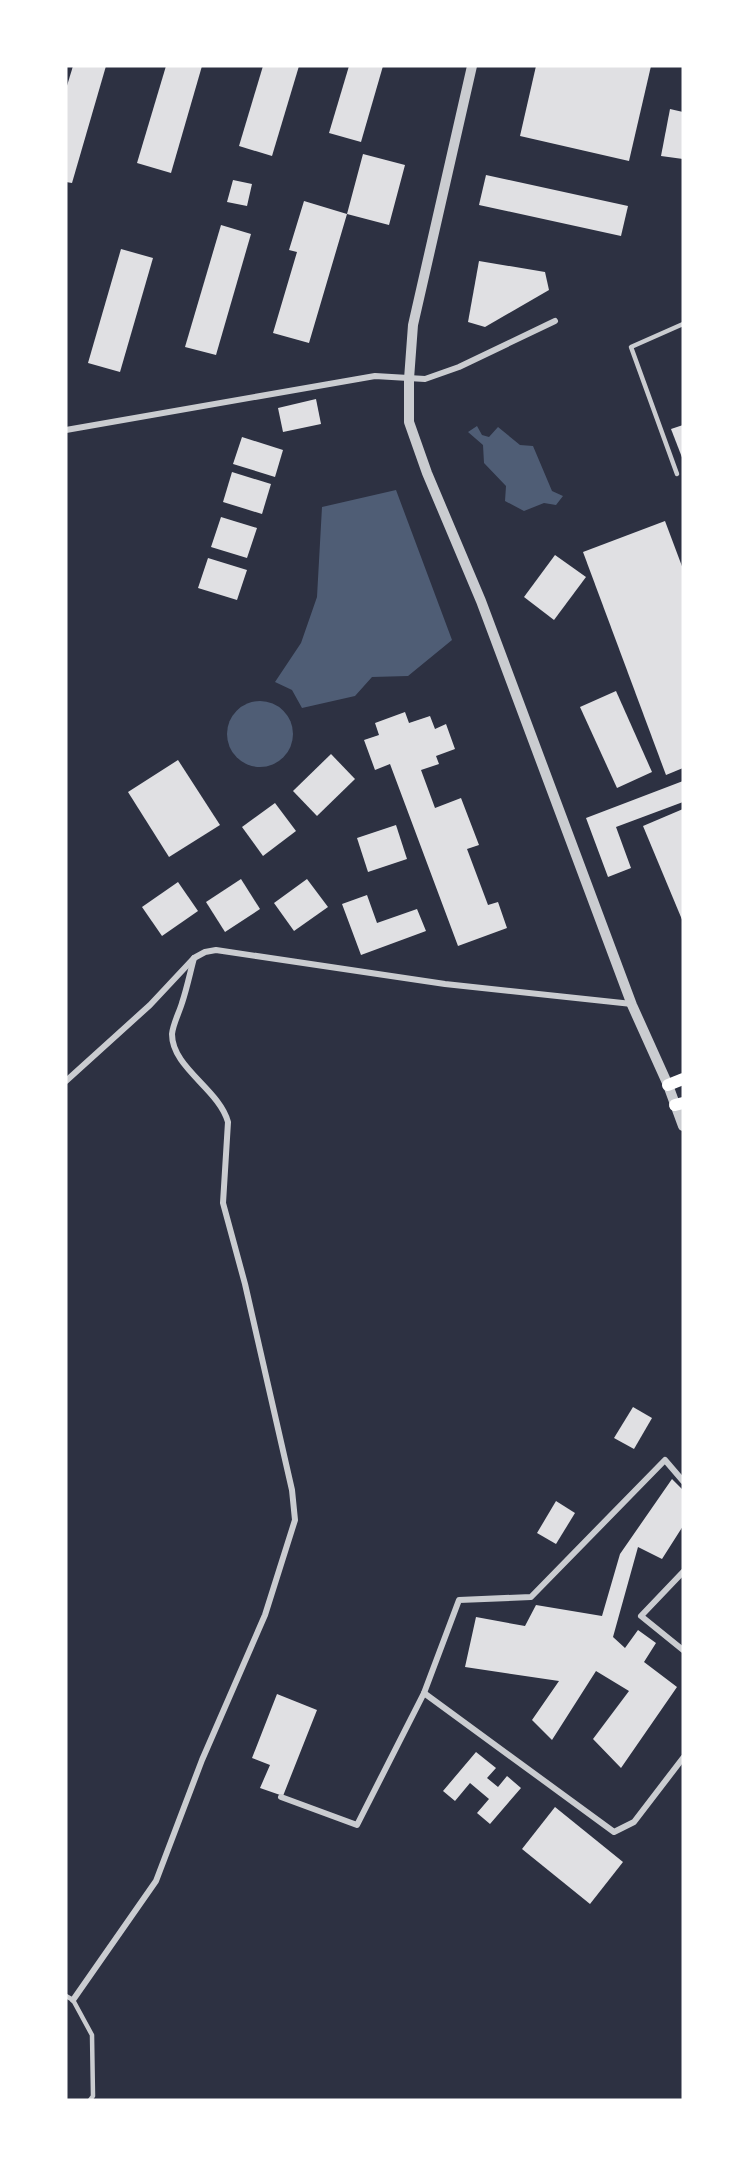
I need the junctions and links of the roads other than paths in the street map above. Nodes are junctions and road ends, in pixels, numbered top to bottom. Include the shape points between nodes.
1 (472, 66) edge
2 (555, 321) dead end
3 (683, 324) edge
4 (409, 379) junction
5 (66, 430) edge
6 (677, 474) dead end
7 (194, 958) junction
8 (632, 1005) junction
9 (683, 1079) edge
10 (66, 1081) edge
11 (668, 1085) junction
12 (679, 1104) edge
13 (683, 1126) edge
14 (683, 1481) edge
15 (683, 1572) edge
16 (683, 1650) edge
17 (424, 1693) junction
18 (683, 1758) edge
19 (281, 1797) dead end
20 (66, 1996) edge
21 (73, 2000) junction
22 (90, 2100) edge

1 - 4 street via 413,325
2 - 4 street via 459,367 425,379
3 - 6 lane via 631,347
4 - 5 street via 375,376
4 - 8 street via 409,423 423,463 481,601
7 - 8 street via 216,950 445,984
7 - 10 street via 150,1005
7 - 21 street via 172,1031 173,1044 178,1056 224,1110 228,1122 223,1203 253,1318 292,1490 295,1520 265,1615 156,1881
8 - 11 street
9 - 11 main road
11 - 12 street
12 - 13 street
14 - 17 street via 665,1460 531,1597 459,1600
15 - 16 street via 640,1616
17 - 18 street via 614,1832 634,1822
17 - 19 street via 357,1825
20 - 21 lane
21 - 22 lane via 92,2035

